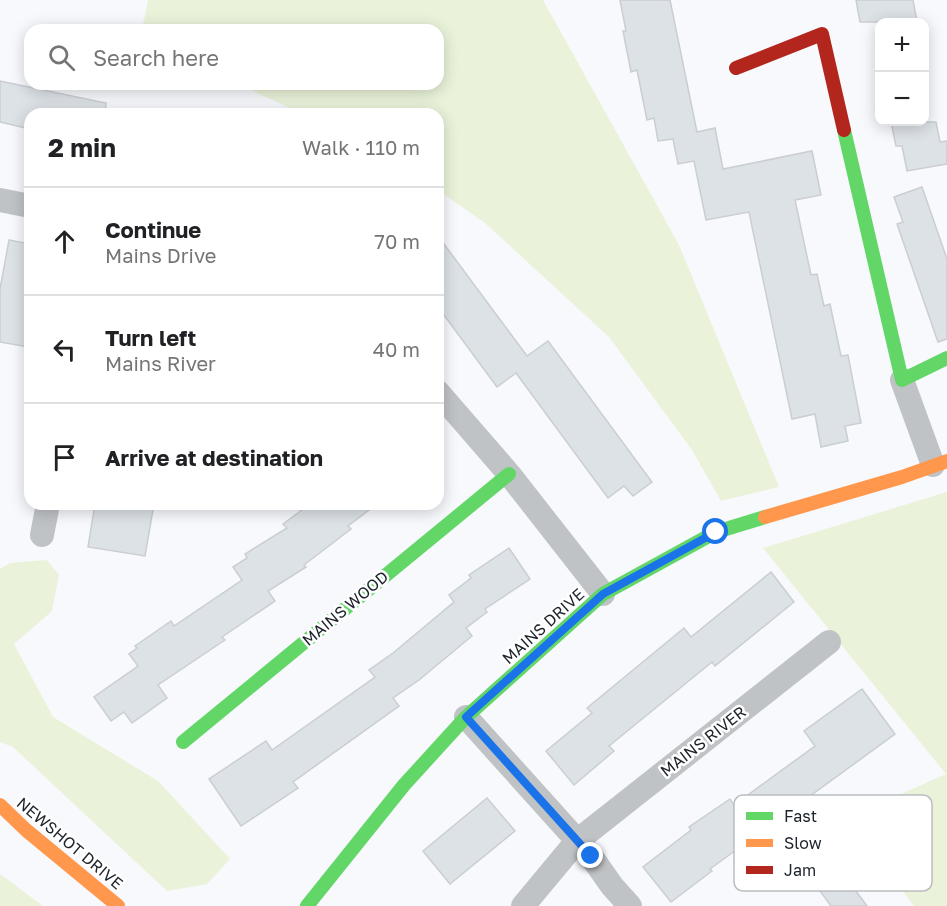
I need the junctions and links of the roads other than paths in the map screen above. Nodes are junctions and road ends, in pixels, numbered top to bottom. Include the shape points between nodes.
1 (736, 68) dead end
2 (0, 200) edge
3 (24, 205) edge
4 (947, 358) edge
5 (902, 380) junction
6 (444, 399) edge
7 (940, 463) edge
8 (509, 474) junction
9 (47, 510) edge
10 (42, 535) dead end
11 (603, 594) junction
12 (829, 642) dead end
13 (466, 717) junction
14 (183, 742) dead end
15 (0, 805) edge
16 (577, 841) junction
17 (118, 906) edge
18 (307, 906) edge
19 (523, 906) edge
20 (630, 906) edge

1 - 5 street via 822,34
2 - 3 street
4 - 5 street
5 - 7 street
6 - 8 street
7 - 11 street, MAINS DRIVE via 716,532
8 - 11 street
8 - 14 street, MAINS WOOD
9 - 10 street
11 - 13 street, MAINS DRIVE
12 - 16 street, MAINS RIVER
13 - 16 street
13 - 18 street, MAINS DRIVE via 404,785
15 - 17 street, NEWSHOT DRIVE
16 - 19 street, MAINS RIVER
16 - 20 street

